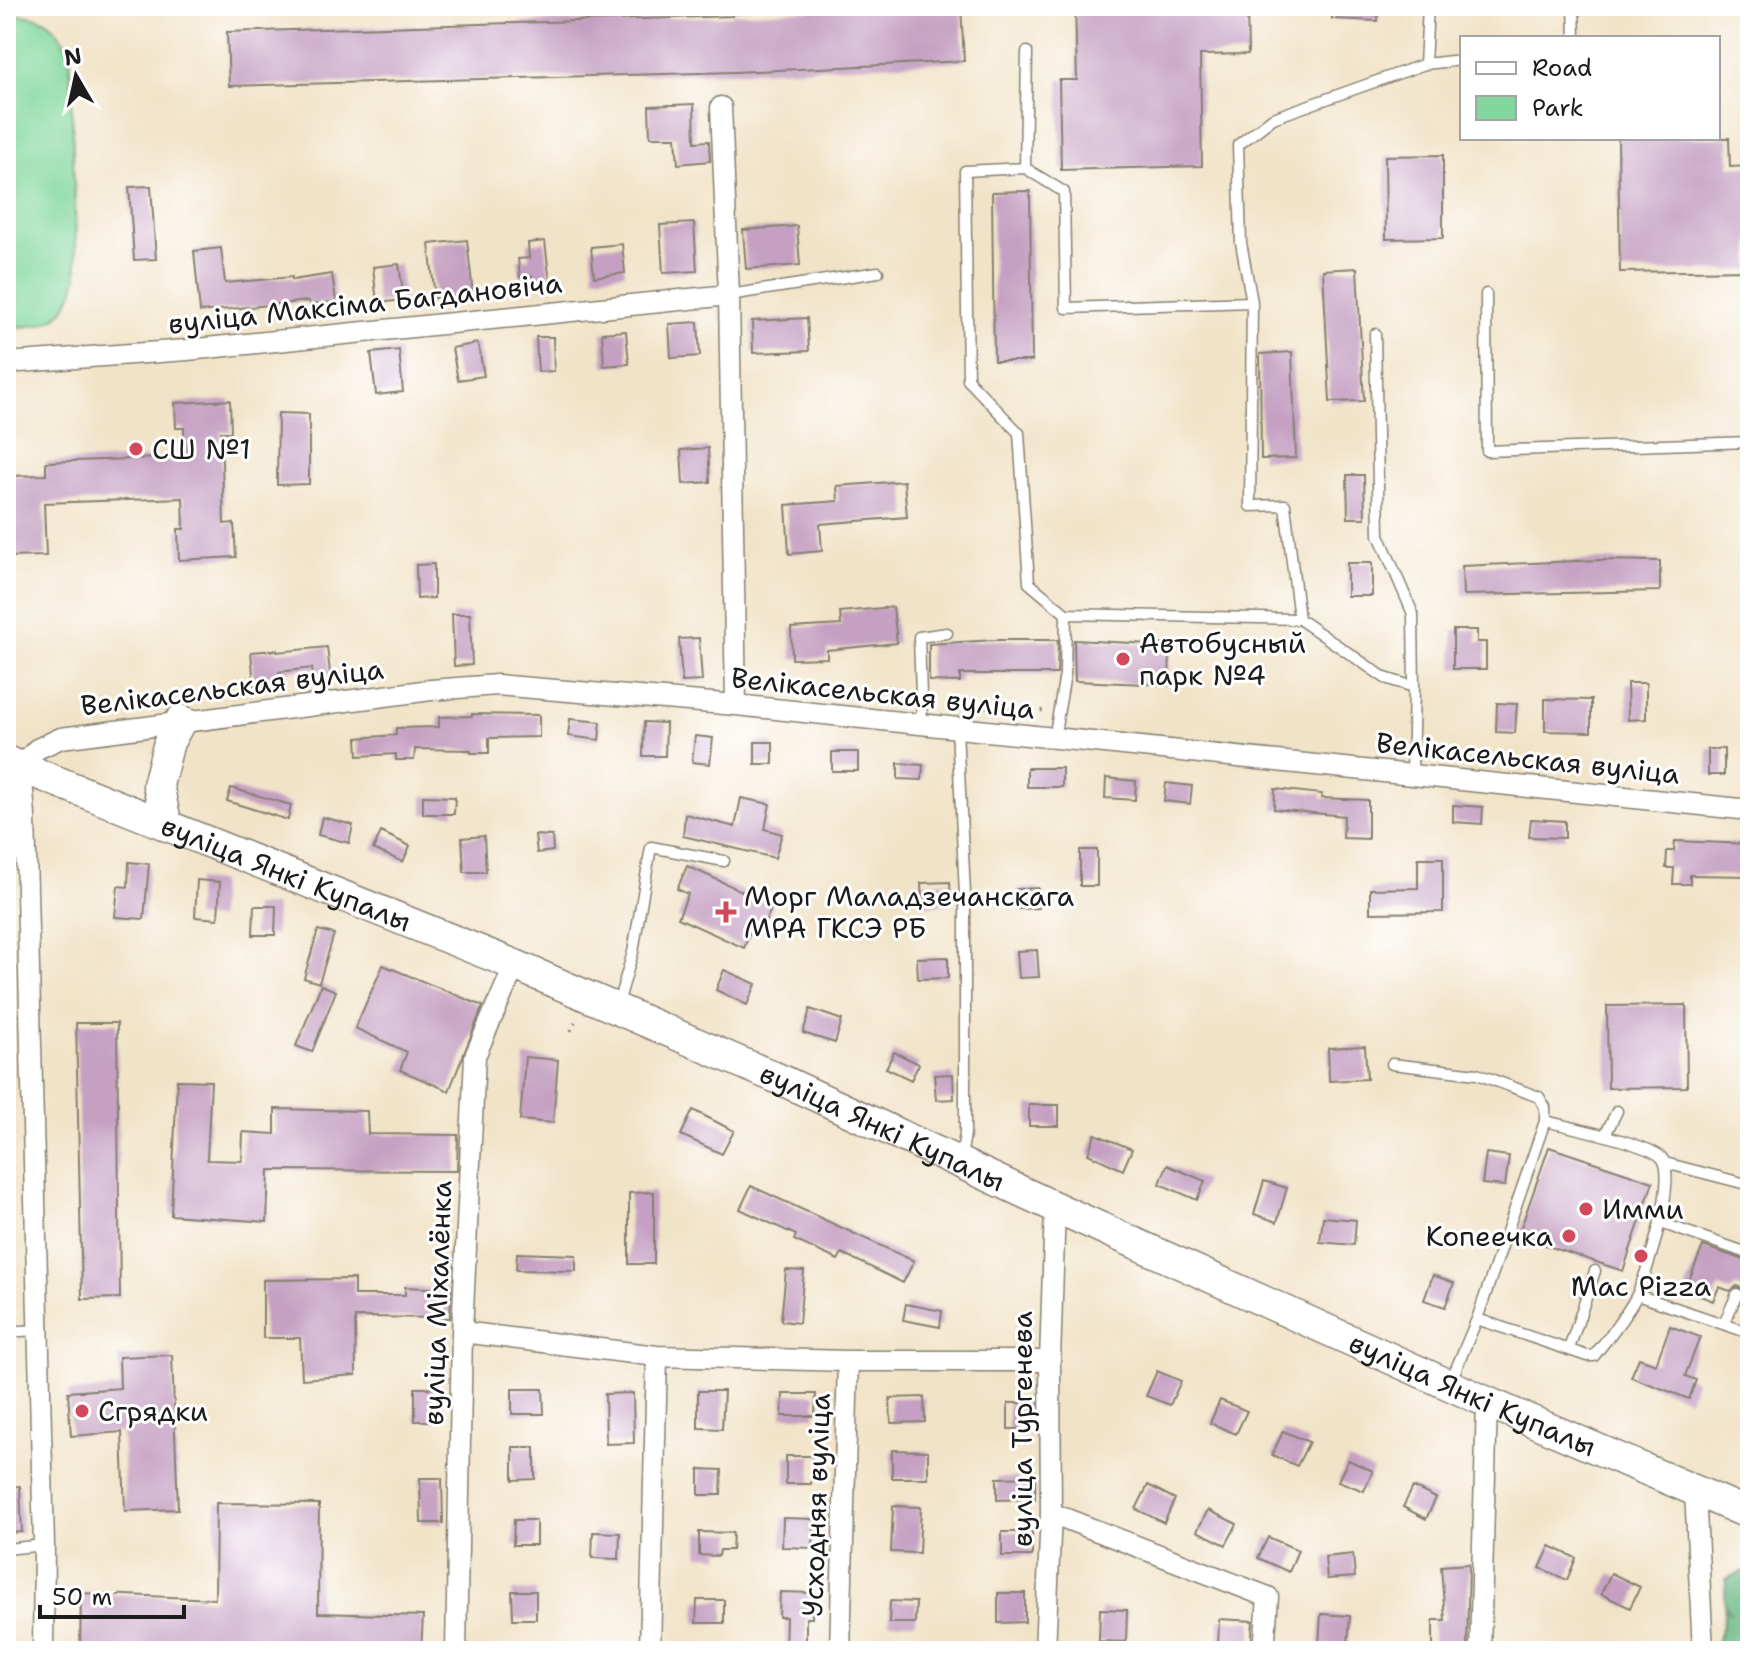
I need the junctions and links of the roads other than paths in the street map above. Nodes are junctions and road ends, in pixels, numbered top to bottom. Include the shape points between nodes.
1 (1428, 6) edge
2 (1574, 6) edge
3 (1575, 36) edge
4 (1027, 52) dead end
5 (1460, 60) edge
6 (1425, 64) junction
7 (721, 107) dead end
8 (1025, 168) junction
9 (878, 272) dead end
10 (1486, 294) dead end
11 (729, 295) junction
12 (1252, 302) junction
13 (1375, 334) dead end
14 (6, 363) edge
15 (1750, 442) edge
16 (1066, 614) junction
17 (1299, 619) junction
18 (947, 633) dead end
19 (1414, 687) junction
20 (736, 705) junction
21 (181, 720) junction
22 (922, 725) junction
23 (957, 729) junction
24 (1054, 739) junction
25 (13, 763) edge
26 (1412, 773) junction
27 (1750, 810) edge
28 (167, 826) junction
29 (724, 861) dead end
30 (515, 965) junction
31 (616, 1009) junction
32 (1392, 1064) dead end
33 (1617, 1111) dead end
34 (1545, 1121) junction
35 (1605, 1135) junction
36 (960, 1163) junction
37 (1665, 1163) junction
38 (1750, 1185) edge
39 (1055, 1207) junction
40 (1661, 1223) junction
41 (1750, 1254) edge
42 (1595, 1271) dead end
43 (1737, 1294) dead end
44 (1637, 1295) junction
45 (1477, 1319) junction
46 (1724, 1324) junction
47 (37, 1330) junction
48 (6, 1332) edge
49 (462, 1332) junction
50 (1750, 1333) edge
51 (1569, 1349) junction
52 (657, 1356) junction
53 (848, 1361) junction
54 (1050, 1361) junction
55 (1449, 1384) junction
56 (1487, 1402) junction
57 (1695, 1491) junction
58 (1051, 1513) junction
59 (1750, 1514) edge
60 (44, 1545) junction
61 (6, 1549) edge
62 (43, 1651) edge
63 (456, 1651) edge
64 (650, 1651) edge
65 (840, 1651) edge
66 (1045, 1651) edge
67 (1264, 1651) edge
68 (1480, 1651) edge
69 (1703, 1651) edge

1 - 6 lane
2 - 3 lane
4 - 8 lane
5 - 6 lane
6 - 12 lane via 1273,118 1238,145 1241,243
7 - 11 street
8 - 12 lane via 1064,192 1066,308
8 - 16 lane via 965,171 968,380 1019,433 1029,583
9 - 11 lane
10 - 15 lane via 1487,451
11 - 14 street, вуліца Максіма Багдановіча via 187,350
11 - 20 street
12 - 17 lane via 1250,506 1285,505
13 - 19 lane via 1379,535 1413,614
16 - 17 lane
16 - 24 lane via 1065,674
17 - 19 lane via 1385,678
18 - 22 lane via 919,637
19 - 26 lane
20 - 21 street, Велікасельская вуліца via 497,685
20 - 22 street, Велікасельская вуліца
21 - 25 street, Велікасельская вуліца via 61,738
21 - 28 main road via 158,785
22 - 23 street, Велікасельская вуліца
23 - 24 street, Велікасельская вуліца
23 - 36 lane via 965,894 965,1133
24 - 26 street, Велікасельская вуліца
25 - 28 main road, вуліца Янкі Купалы
25 - 47 street via 25,816
26 - 27 street, Велікасельская вуліца
28 - 30 main road, вуліца Янкі Купалы
29 - 31 lane via 651,847 633,952
30 - 31 main road, вуліца Янкі Купалы
30 - 49 street, вуліца Міхалёнка via 475,1056
31 - 36 main road, вуліца Янкі Купалы
32 - 34 lane via 1477,1074 1539,1097
33 - 35 lane
34 - 35 lane
34 - 45 lane
35 - 37 lane via 1659,1155
36 - 39 main road, вуліца Янкі Купалы
37 - 38 lane
37 - 40 lane
39 - 54 street, вуліца Тургенева
39 - 55 main road, вуліца Янкі Купалы
40 - 41 lane
40 - 44 lane
42 - 51 lane
43 - 46 lane
44 - 46 lane
44 - 51 lane via 1594,1356
45 - 51 lane
45 - 55 lane
46 - 50 lane
47 - 48 lane
47 - 60 street
49 - 52 street
49 - 63 street, вуліца Міхалёнка
52 - 53 street
52 - 64 street
53 - 54 street
53 - 65 street, Усходняя вуліца
54 - 58 street, вуліца Тургенева
55 - 56 main road, вуліца Янкі Купалы
56 - 57 main road, вуліца Янкі Купалы
56 - 68 street
57 - 59 main road, вуліца Янкі Купалы
57 - 69 street
58 - 66 street, вуліца Тургенева
58 - 67 street via 1268,1597
60 - 61 lane
60 - 62 street

